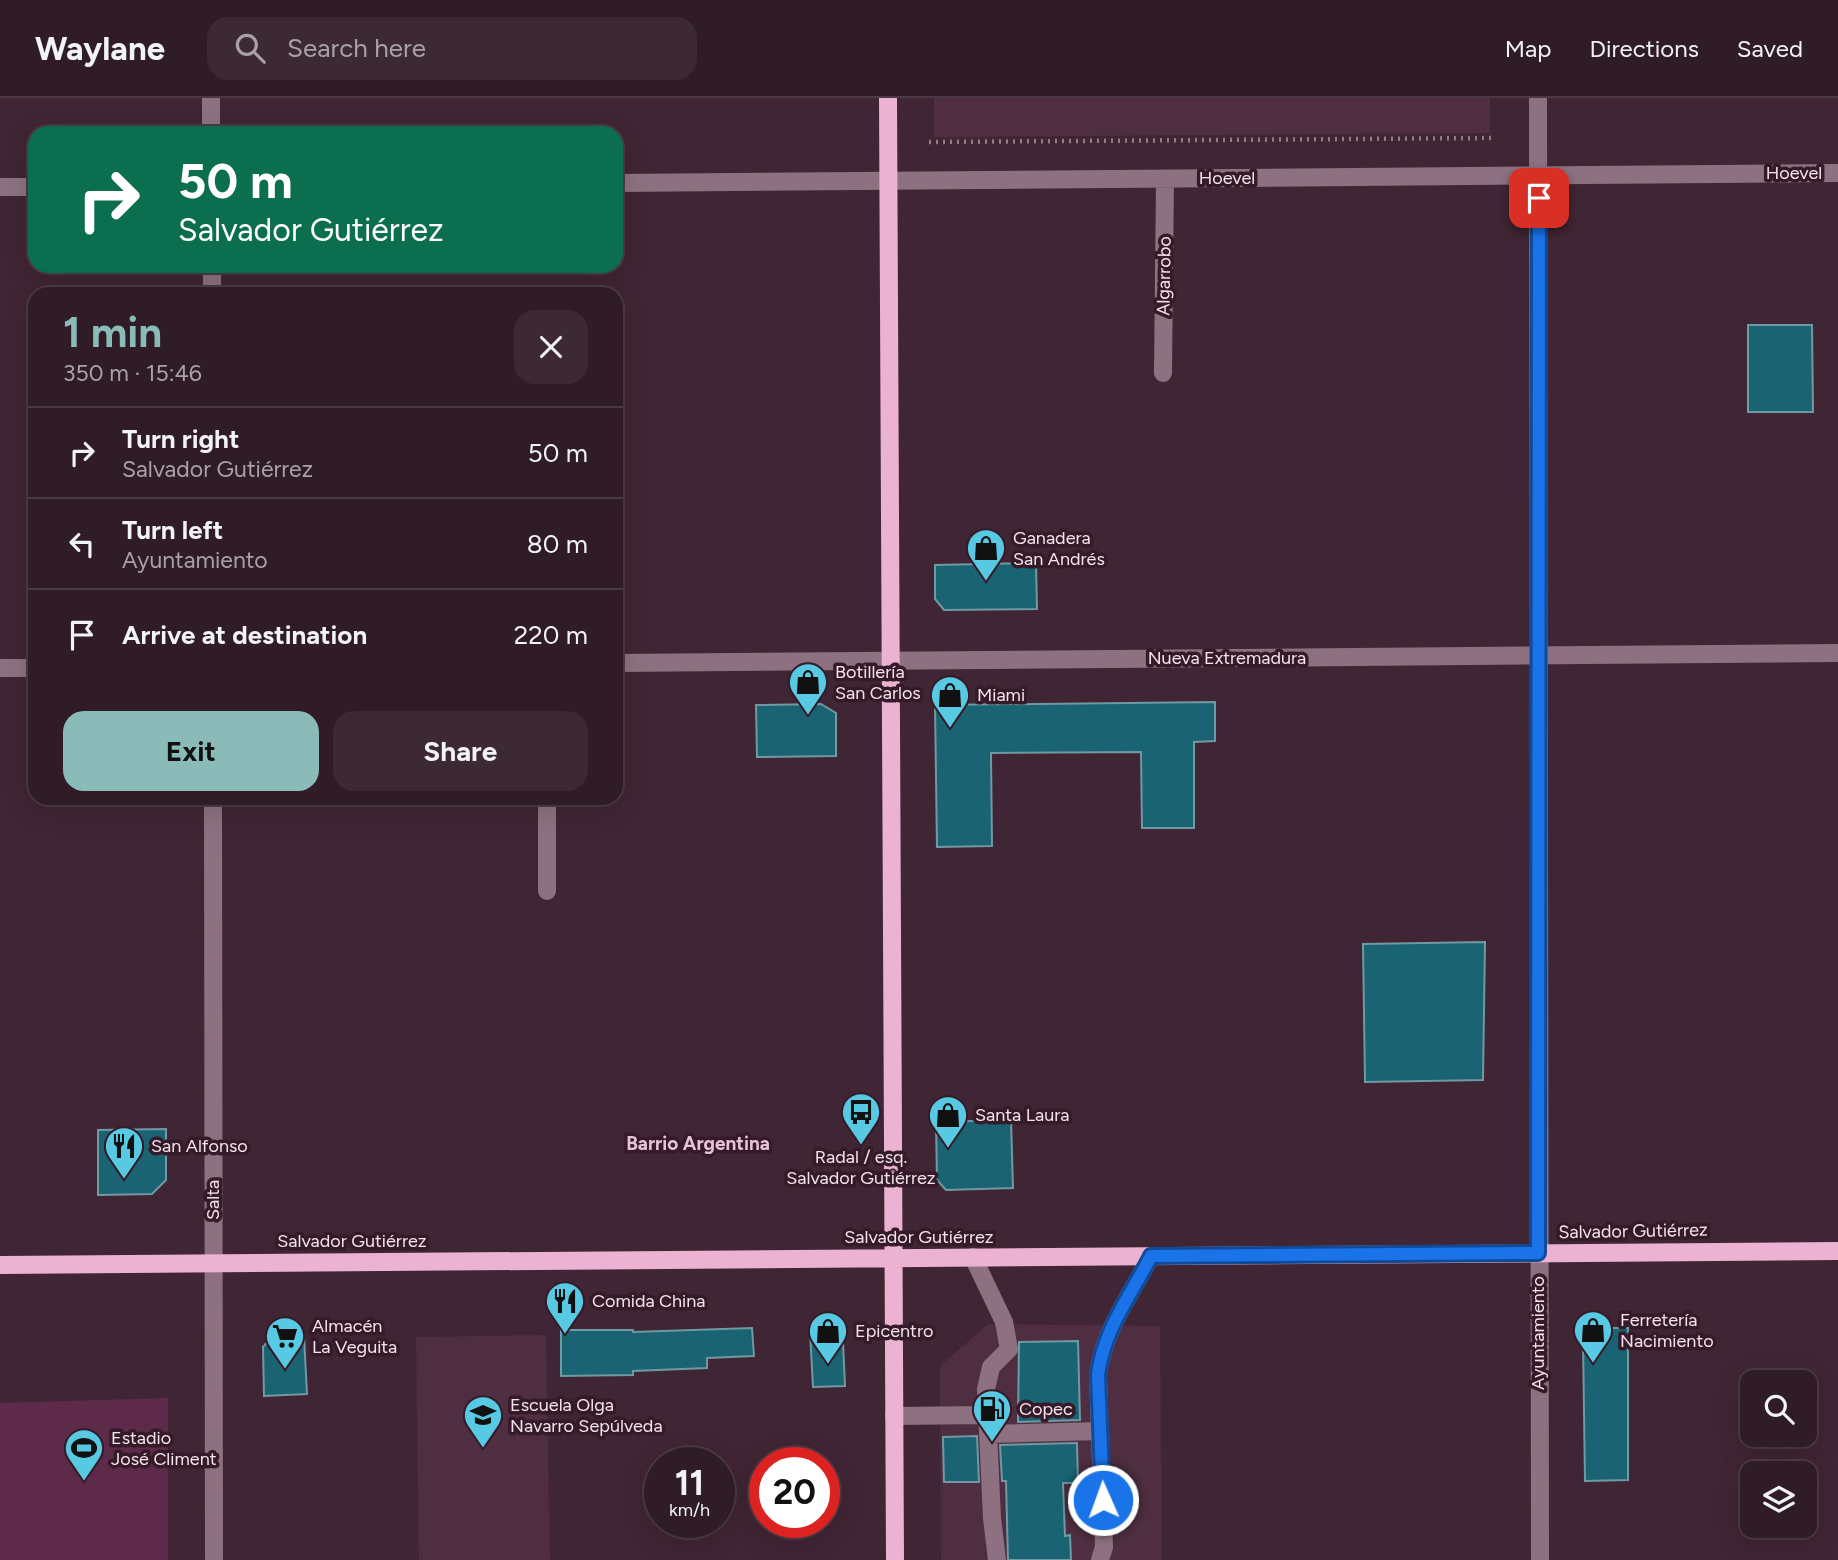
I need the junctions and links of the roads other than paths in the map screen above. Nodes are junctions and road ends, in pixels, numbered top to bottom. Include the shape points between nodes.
1 (211, 98) edge
2 (888, 98) edge
3 (1538, 98) edge
4 (211, 126) edge
5 (1838, 173) edge
6 (1539, 176) junction
7 (1165, 179) junction
8 (888, 181) junction
9 (623, 183) edge
10 (0, 187) edge
11 (28, 187) edge
12 (1163, 373) dead end
13 (1838, 653) edge
14 (1539, 656) junction
15 (891, 661) junction
16 (623, 663) edge
17 (0, 668) edge
18 (28, 668) edge
19 (213, 805) edge
20 (547, 805) edge
21 (547, 891) dead end
22 (1838, 1251) edge
23 (1538, 1253) junction
24 (1151, 1256) junction
25 (973, 1257) junction
26 (893, 1258) junction
27 (213, 1263) junction
28 (0, 1265) edge
29 (988, 1415) junction
30 (894, 1416) junction
31 (1100, 1431) junction
32 (988, 1434) junction
33 (214, 1560) edge
34 (895, 1560) edge
35 (997, 1560) edge
36 (1100, 1560) edge
37 (1540, 1560) edge

1 - 4 street
2 - 8 main road
3 - 6 street, Ayuntamiento
5 - 6 street, Hoevel
6 - 7 street, Hoevel
6 - 14 street, Ayuntamiento
7 - 8 street, Hoevel
7 - 12 street, Algarrobo
8 - 9 street, Hoevel
8 - 15 main road
10 - 11 street
13 - 14 street, Nueva Extremadura
14 - 15 street, Nueva Extremadura
14 - 23 street, Ayuntamiento
15 - 16 street, Nueva Extremadura
15 - 26 main road
17 - 18 street
19 - 27 street, Salta
20 - 21 street
22 - 23 main road, Salvador Gutiérrez
23 - 24 main road, Salvador Gutiérrez
23 - 37 street, Ayuntamiento
24 - 25 main road, Salvador Gutiérrez
24 - 31 street via 1113,1322 1100,1359
25 - 26 main road, Salvador Gutiérrez
25 - 29 street via 1004,1322 1009,1349 991,1367 986,1389
26 - 27 main road, Salvador Gutiérrez
26 - 30 main road
27 - 28 main road, Salvador Gutiérrez
27 - 33 street, Salta
29 - 30 street
29 - 32 street
30 - 34 main road
31 - 32 street
31 - 36 street via 1104,1546
32 - 35 street

